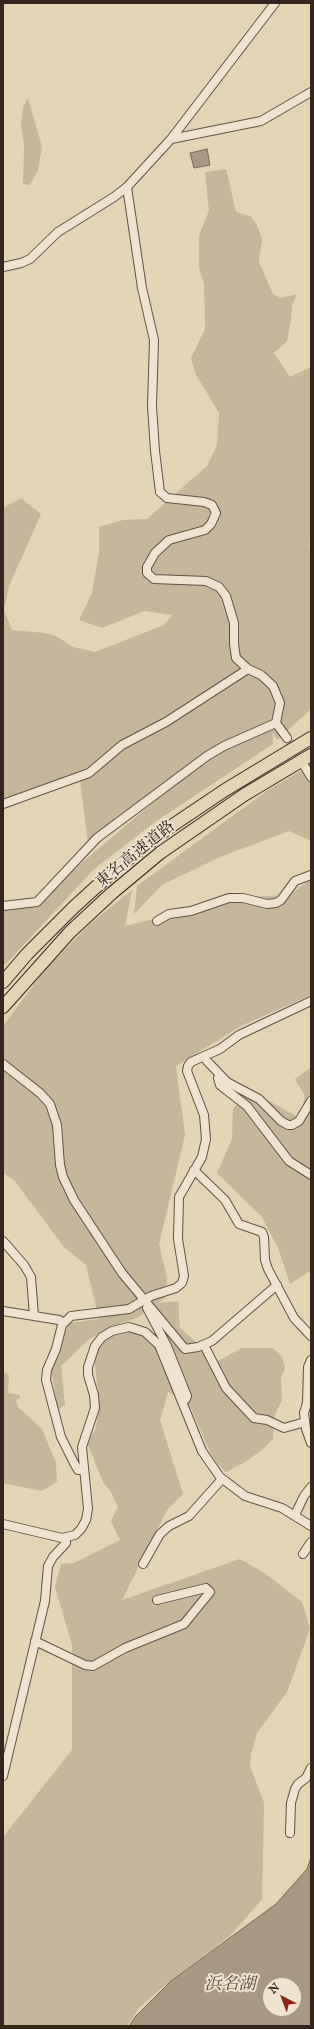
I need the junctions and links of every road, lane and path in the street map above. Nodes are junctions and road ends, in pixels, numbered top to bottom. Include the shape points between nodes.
1 (275, 3) edge
2 (311, 92) edge
3 (171, 139) junction
4 (127, 187) junction
5 (5, 265) edge
6 (248, 669) junction
7 (276, 723) junction
8 (311, 737) edge
9 (287, 738) tunnel mouth
10 (311, 755) edge
11 (305, 767) tunnel mouth
12 (311, 777) edge
13 (3, 804) edge
14 (311, 875) edge
15 (3, 906) edge
16 (156, 921) dead end
17 (3, 982) edge
18 (311, 1001) edge
19 (3, 1006) edge
20 (204, 1056) junction
21 (3, 1064) edge
22 (220, 1076) junction
23 (311, 1101) edge
24 (194, 1170) junction
25 (311, 1175) edge
26 (3, 1241) edge
27 (277, 1285) junction
28 (144, 1300) junction
29 (3, 1311) edge
30 (34, 1316) junction
31 (63, 1322) junction
32 (311, 1336) edge
33 (204, 1345) junction
34 (311, 1360) edge
35 (182, 1401) junction
36 (305, 1422) junction
37 (311, 1443) edge
38 (83, 1470) junction
39 (222, 1479) junction
40 (311, 1487) edge
41 (294, 1515) junction
42 (3, 1524) edge
43 (311, 1526) edge
44 (66, 1538) junction
45 (311, 1542) edge
46 (303, 1554) dead end
47 (143, 1564) dead end
48 (157, 1600) dead end
49 (35, 1641) junction
50 (311, 1768) edge
51 (3, 1776) edge
52 (290, 1833) dead end

1 - 3 street
2 - 3 street via 261,121
3 - 4 street
4 - 5 street via 58,232 30,259
4 - 6 street via 142,288 154,340 152,406 154,451 160,492 167,498 204,502 212,505 216,513 205,530 169,540 155,553 148,573 154,579 206,581 219,587 226,596 234,623 236,658
6 - 7 street via 261,675 273,686 280,703
6 - 13 street via 166,722 122,745 89,773
7 - 9 street
7 - 15 street via 207,756 97,838 37,902
8 - 17 highway, 東名高速道路 via 167,829 119,866 74,907
10 - 19 highway, 東名高速道路 via 244,796 160,853 70,932
11 - 12 street
14 - 16 street via 295,881 276,903 229,898 191,911 169,914
18 - 20 street via 239,1035 220,1049
20 - 22 street
20 - 24 street via 191,1062 187,1069 202,1109 206,1133 204,1151
21 - 28 street via 50,1104 56,1118 60,1165 68,1189 112,1259
22 - 23 street via 232,1086 259,1099 288,1125 299,1122
22 - 25 street via 220,1085 246,1106 289,1161
24 - 27 street via 225,1200 239,1224 262,1232 267,1264
24 - 28 street via 181,1191 178,1202 178,1244 183,1279 176,1288
26 - 30 street via 31,1277
27 - 32 street via 294,1318
27 - 33 street via 217,1338
28 - 31 street via 129,1309 71,1316
28 - 33 street via 185,1350
28 - 35 street via 167,1346 187,1396
29 - 30 street
30 - 31 street
31 - 38 street via 46,1380 64,1442 78,1470
33 - 36 street via 227,1390 254,1418 270,1420 284,1428
34 - 36 street via 308,1367
35 - 38 street via 162,1351 151,1336 129,1328 117,1329 107,1334 95,1346 88,1367 96,1408 82,1447
35 - 39 street via 202,1451
36 - 37 street
38 - 44 street via 87,1515 81,1529 75,1535
39 - 41 street via 245,1496
39 - 47 street via 189,1516 169,1526 160,1534
40 - 41 street
41 - 43 street
42 - 44 street
44 - 49 street via 66,1543 48,1566 46,1595
45 - 46 street
48 - 49 street via 206,1588 210,1592 184,1624 119,1650 93,1666 85,1666
49 - 51 street
50 - 52 street via 306,1778 295,1789 291,1803

